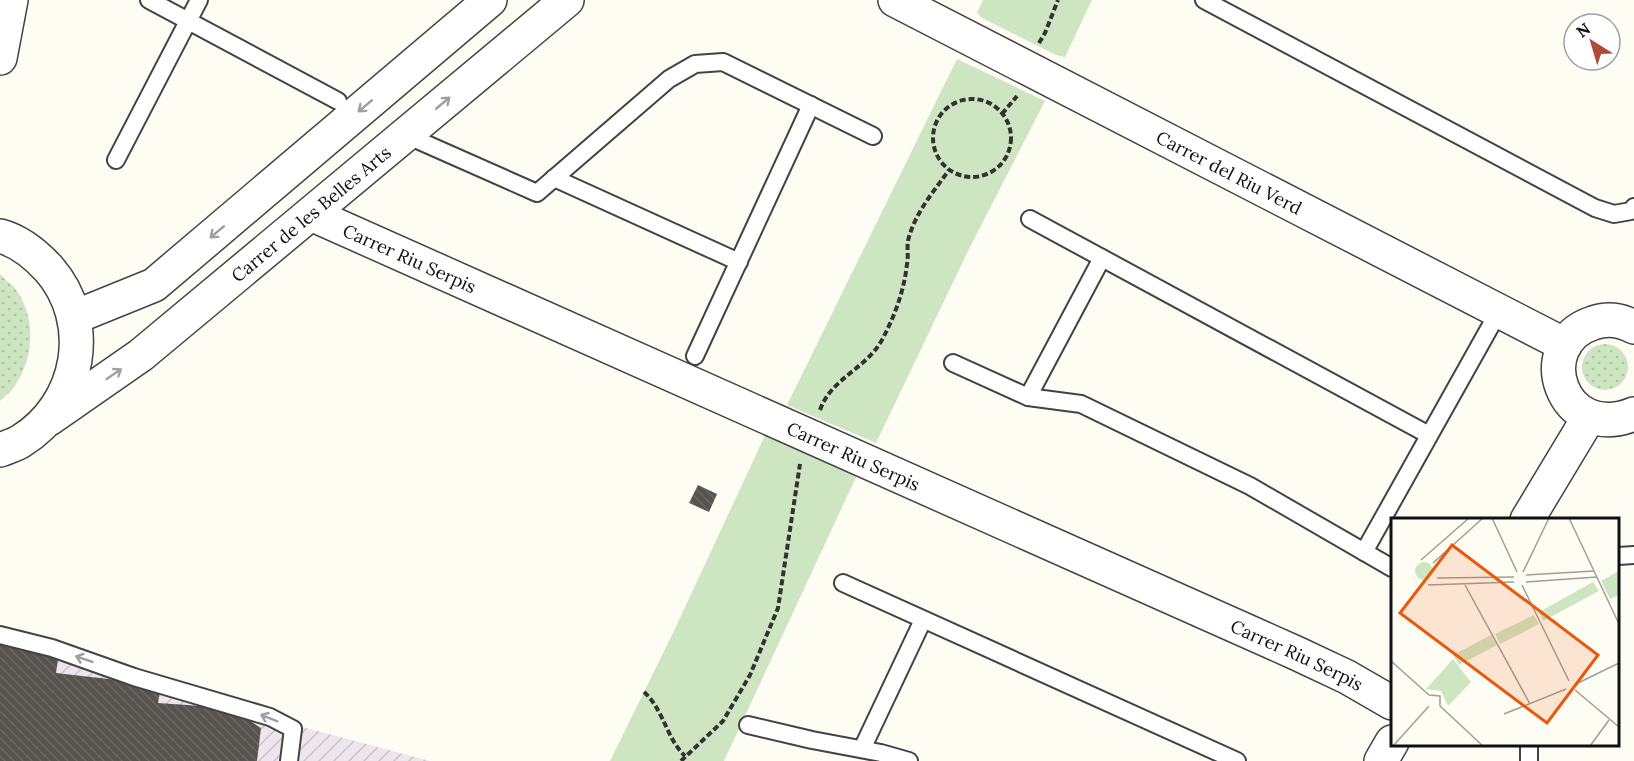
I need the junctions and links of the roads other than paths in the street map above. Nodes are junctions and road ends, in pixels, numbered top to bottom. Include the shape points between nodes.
1 (11, 0) edge
2 (149, 0) edge
3 (199, 0) edge
4 (490, 0) edge
5 (567, 0) edge
6 (895, 0) edge
7 (1204, 0) edge
8 (188, 21) junction
9 (0, 58) edge
10 (338, 101) dead end
11 (811, 105) junction
12 (406, 135) junction
13 (873, 136) dead end
14 (116, 160) dead end
15 (554, 178) junction
16 (1634, 207) edge
17 (311, 214) junction
18 (1030, 219) dead end
19 (0, 236) edge
20 (1102, 258) junction
21 (739, 262) junction
22 (1498, 311) junction
23 (75, 317) junction
24 (1632, 320) edge
25 (1565, 345) junction
26 (695, 356) dead end
27 (953, 363) dead end
28 (1028, 397) junction
29 (1634, 414) edge
30 (1589, 417) junction
31 (49, 419) junction
32 (1429, 435) junction
33 (0, 450) edge
34 (1528, 518) edge
35 (1364, 552) junction
36 (1634, 555) edge
37 (1619, 556) edge
38 (1391, 567) edge
39 (843, 583) dead end
40 (923, 620) junction
41 (0, 635) edge
42 (1391, 702) edge
43 (748, 725) dead end
44 (1391, 744) edge
45 (862, 749) junction
46 (1218, 757) edge
47 (289, 761) edge
48 (909, 761) edge
49 (1237, 761) edge
50 (1381, 761) edge

1 - 9 street
2 - 8 lane
3 - 8 lane
4 -> 23 street via 154,285
12 -> 5 street, Carrer de les Belles Arts
6 - 22 street, Carrer del Riu Verd
7 - 16 lane via 1595,208 1614,214 1631,212
8 - 10 lane
8 - 14 lane
11 - 13 lane
11 - 15 lane via 723,62 695,64 669,79
11 - 21 lane
12 - 15 lane via 537,193
12 - 17 street, Carrer de les Belles Arts
15 - 21 lane
31 -> 17 street, Carrer de les Belles Arts via 141,355
17 - 42 street, Carrer Riu Serpis via 1296,653
18 - 20 lane
19 - 23 street via 36,255 61,283
20 - 28 lane
20 - 32 lane
21 - 26 lane
22 - 25 street, Carrer del Riu Verd
22 - 32 lane
23 - 31 street via 77,353 68,388
24 - 25 street via 1585,325
25 - 30 street via 1559,361 1564,394
27 - 28 lane
28 - 35 lane via 1081,404 1250,486
29 - 30 street via 1605,421
30 - 34 street
31 - 33 street, Carrer de les Belles Arts via 21,441
32 - 35 lane
35 - 38 lane
36 - 37 lane
39 - 40 lane
40 - 45 lane
40 - 46 lane
47 -> 41 lane via 293,729 270,717
43 - 45 lane
44 - 50 street
45 - 48 lane
46 - 49 lane

